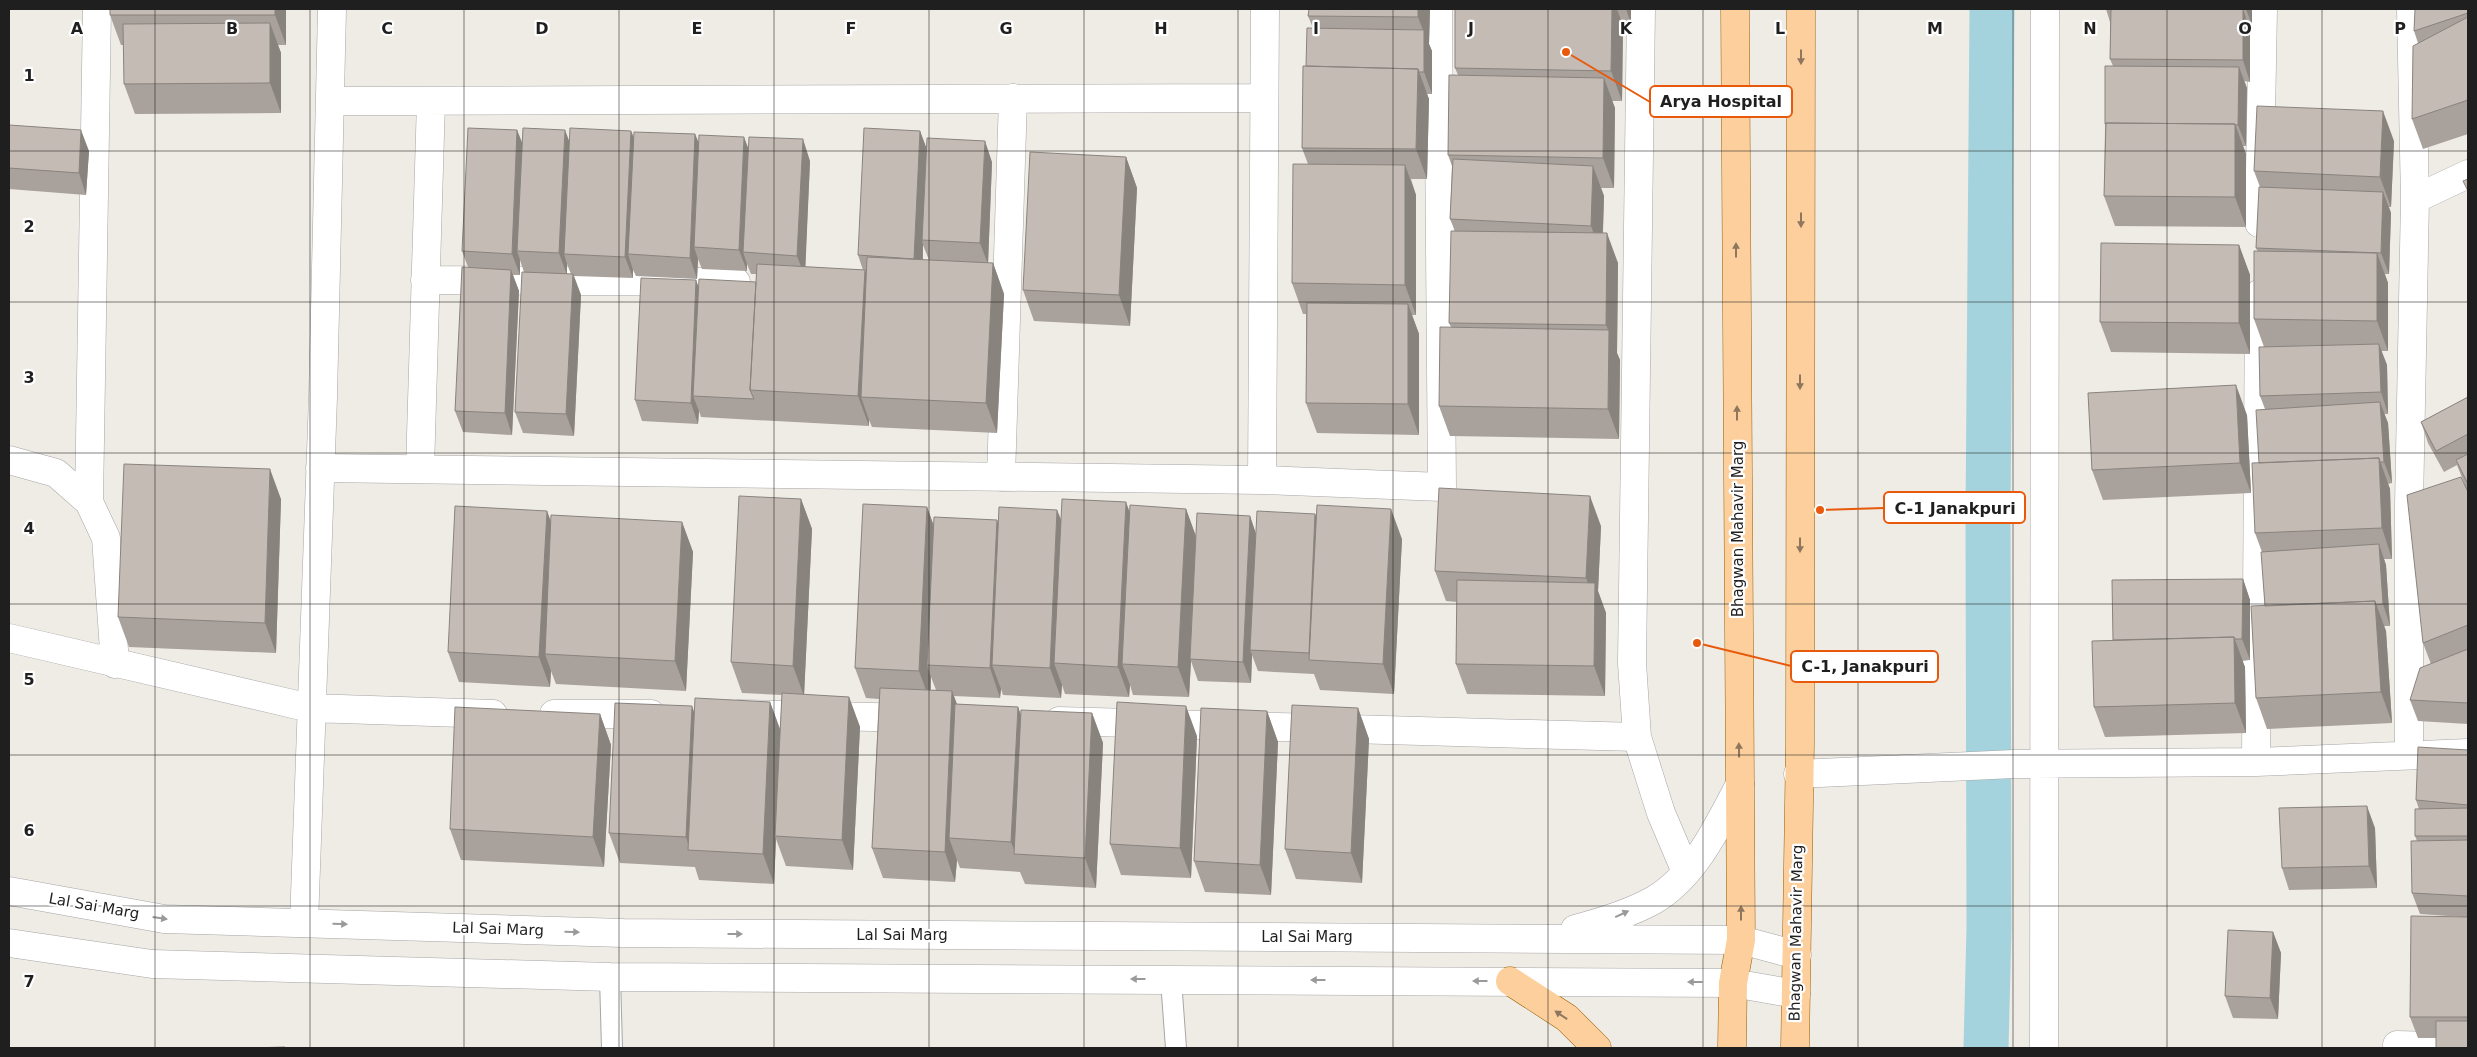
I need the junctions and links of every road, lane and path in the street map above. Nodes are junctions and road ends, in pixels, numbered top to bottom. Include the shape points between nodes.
1 (97, 9) edge
2 (332, 9) edge
3 (1265, 9) edge
4 (1438, 9) edge
5 (1641, 9) edge
6 (1735, 9) edge
7 (1801, 9) edge
8 (2045, 9) edge
9 (2263, 9) edge
10 (2411, 9) edge
11 (1013, 98) junction
12 (1264, 98) junction
13 (431, 100) junction
14 (330, 101) junction
15 (2468, 174) edge
16 (2415, 199) junction
17 (425, 280) junction
18 (764, 282) edge
19 (939, 282) edge
20 (1007, 283) junction
21 (9, 460) edge
22 (320, 468) junction
23 (420, 469) junction
24 (1001, 477) junction
25 (1262, 480) junction
26 (2434, 491) edge
27 (89, 502) junction
28 (2409, 505) junction
29 (9, 638) edge
30 (114, 664) junction
31 (310, 708) junction
32 (678, 714) edge
33 (716, 714) edge
34 (943, 718) edge
35 (1032, 721) edge
36 (1637, 737) junction
37 (2468, 753) edge
38 (2409, 755) junction
39 (2256, 762) junction
40 (2042, 763) junction
41 (1798, 774) junction
42 (1740, 784) junction
43 (1686, 872) junction
44 (9, 891) edge
45 (304, 923) junction
46 (1542, 938) junction
47 (1741, 940) junction
48 (9, 944) edge
49 (1797, 955) junction
50 (610, 976) junction
51 (1171, 980) junction
52 (1510, 981) junction
53 (1733, 983) junction
54 (1796, 994) junction
55 (2397, 1045) dead end
56 (2468, 1046) edge
57 (612, 1048) edge
58 (1176, 1048) edge
59 (1597, 1048) edge
60 (1732, 1048) edge
61 (1795, 1048) edge
62 (2044, 1048) edge

1 - 27 street
2 - 14 street
3 - 12 street
4 - 25 street via 1442,487
5 - 36 street via 1632,663
42 -> 6 main road, Bhagwan Mahavir Marg
7 -> 41 main road, Bhagwan Mahavir Marg
8 - 40 street
9 - 39 street
10 - 16 street
11 - 12 street
11 - 13 street
11 - 20 street
12 - 25 street
13 - 14 street
13 - 17 street
14 - 22 street
15 - 16 street
16 - 28 street
17 - 18 street
17 - 23 street
19 - 20 street
20 - 24 street
21 - 27 street via 56,473
22 - 23 street
22 - 31 street
23 - 24 street
24 - 25 street
26 - 28 street
27 - 30 street via 106,538
28 - 38 street
29 - 30 street
30 - 31 street
31 - 32 street
31 - 45 street
33 - 34 street
35 - 36 street
36 - 43 street
37 - 38 street
38 - 39 street
39 - 40 street
40 - 41 street
40 - 62 street
41 - 49 main road, Bhagwan Mahavir Marg
42 - 43 street via 1711,837
47 -> 42 main road, Bhagwan Mahavir Marg
46 -> 43 street via 1612,919 1655,899
44 -> 45 street, Lal Sai Marg via 164,919
45 -> 46 street, Lal Sai Marg via 633,934
46 - 47 street, Lal Sai Marg
47 - 49 street, Lal Sai Marg
47 - 53 main road, Bhagwan Mahavir Marg
48 - 50 street via 152,964
49 - 54 main road, Bhagwan Mahavir Marg
51 -> 50 street
50 - 57 lane
52 -> 51 street
51 - 58 lane
53 -> 52 street
59 -> 52 main road via 1567,1018
53 - 54 street
53 - 60 main road, Bhagwan Mahavir Marg
54 - 61 main road, Bhagwan Mahavir Marg
55 - 56 street

